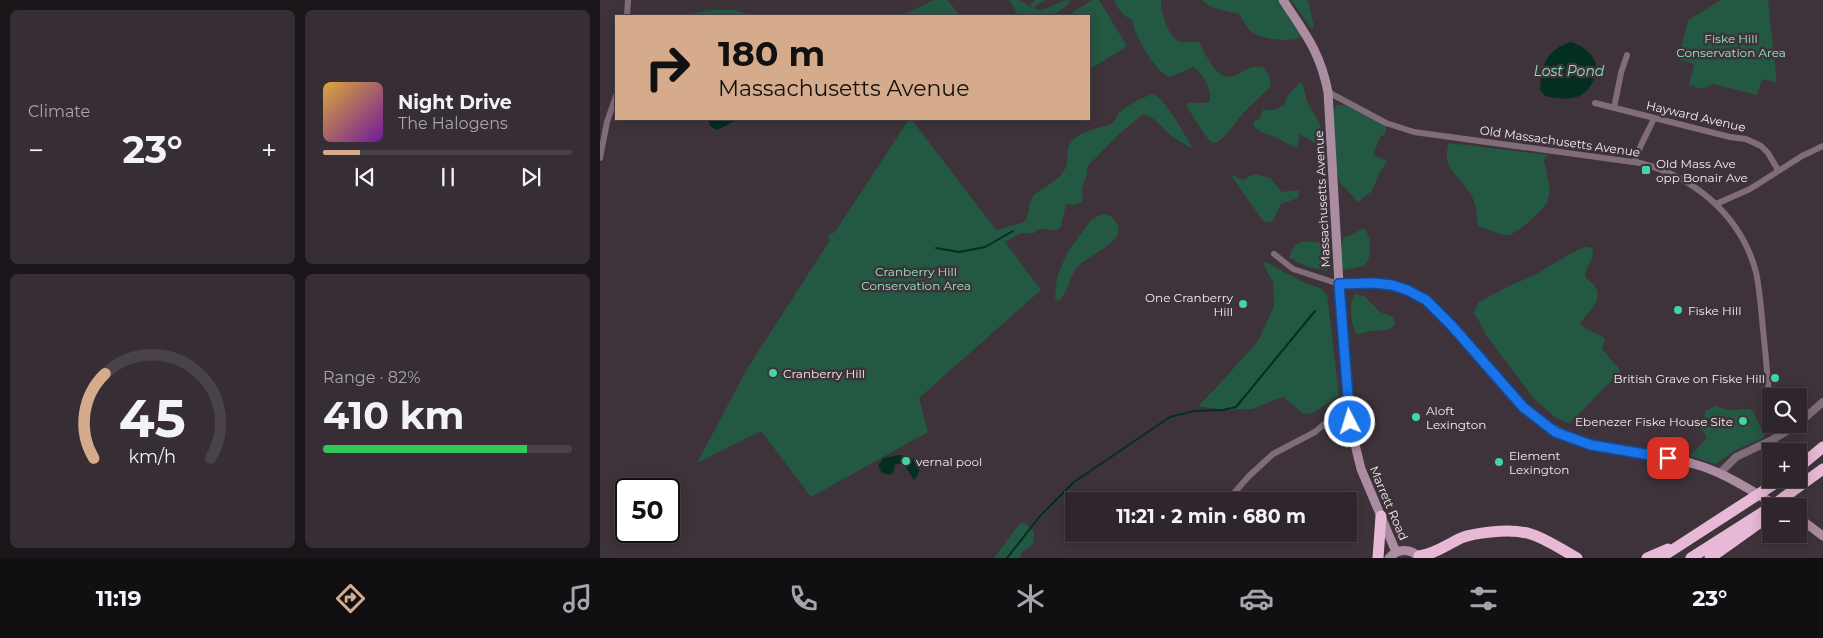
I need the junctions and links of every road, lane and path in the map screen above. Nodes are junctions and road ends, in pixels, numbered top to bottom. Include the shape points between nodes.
1 (628, 0) edge
2 (1283, 0) edge
3 (628, 15) edge
4 (1627, 55) dead end
5 (1328, 92) junction
6 (615, 99) edge
7 (1595, 104) dead end
8 (1614, 108) junction
9 (1654, 118) junction
10 (1823, 146) edge
11 (600, 158) edge
12 (1635, 162) junction
13 (1778, 170) junction
14 (1716, 204) junction
15 (1274, 254) dead end
16 (1339, 284) junction
17 (1769, 388) edge
18 (1823, 402) edge
19 (1349, 411) junction
20 (1807, 416) edge
21 (1776, 433) edge
22 (1784, 433) edge
23 (1778, 437) junction
24 (1823, 447) edge
25 (1807, 460) edge
26 (1823, 469) edge
27 (1720, 473) junction
28 (1768, 488) edge
29 (1235, 492) edge
30 (1769, 498) edge
31 (1786, 498) edge
32 (1762, 512) edge
33 (1380, 516) junction
34 (1762, 521) edge
35 (1807, 524) edge
36 (1823, 536) edge
37 (1681, 544) junction
38 (1392, 555) edge
39 (1420, 557) edge
40 (1378, 558) edge
41 (1577, 558) edge
42 (1646, 558) edge
43 (1660, 558) edge
44 (1691, 558) edge
45 (1710, 558) edge

1 - 3 street
2 - 5 main road, Massachusetts Avenue via 1318,55
4 - 8 street
5 - 12 street, Old Massachusetts Avenue via 1395,126 1419,134
5 - 16 main road, Massachusetts Avenue
6 - 11 street
7 - 8 street, Hayward Avenue
8 - 9 street, Hayward Avenue
9 - 12 street
9 - 13 street, Hayward Avenue via 1750,140 1764,148
10 - 13 street
12 - 14 street, Old Massachusetts Avenue via 1682,179
13 - 14 street via 1750,189
14 - 17 street, Old Massachusetts Avenue via 1742,238 1752,259 1761,302
15 - 16 street via 1293,269
16 - 19 main road, Marrett Road
16 - 27 main road, Massachusetts Avenue via 1392,285 1426,300 1523,407 1555,432 1591,445 1686,462
18 - 20 street
19 - 29 street via 1273,454
19 - 33 main road, Marrett Road via 1360,469
21 - 23 street
22 - 23 street
23 - 27 street via 1736,457
24 - 25 highway
26 - 31 highway
27 - 30 main road, Massachusetts Avenue
28 - 37 highway
32 - 44 highway
33 - 38 main road, Marrett Road
33 - 40 highway
34 - 45 highway
35 - 36 main road
37 - 42 highway
37 - 43 highway
38 - 39 main road via 1403,550
39 - 41 highway via 1472,535 1510,530 1535,535

